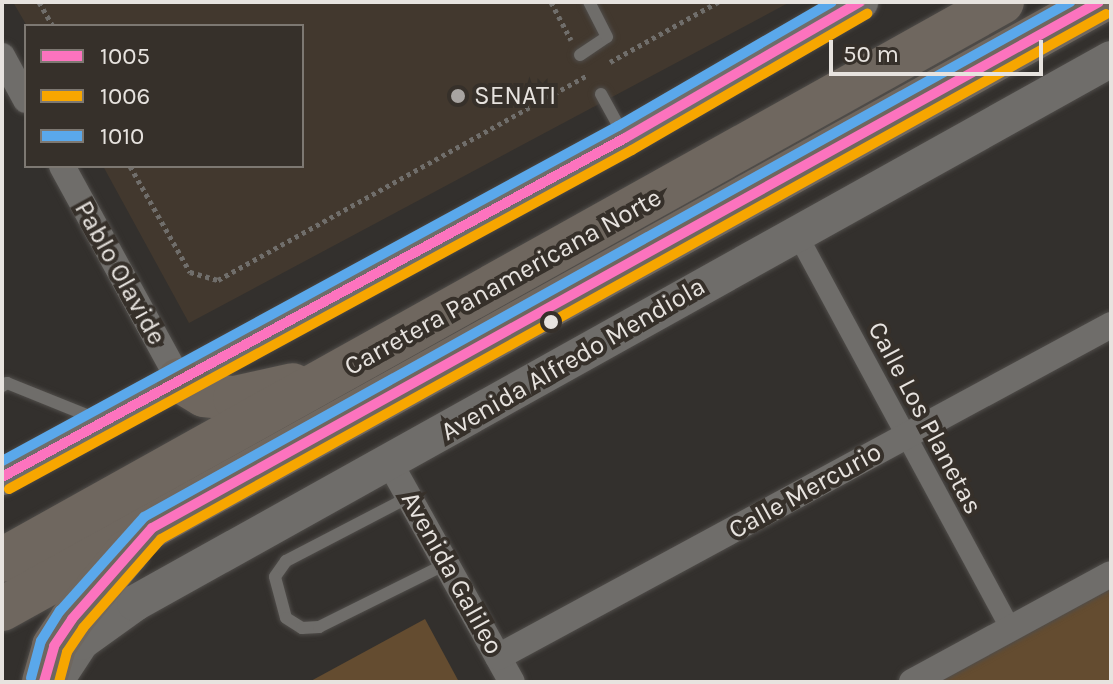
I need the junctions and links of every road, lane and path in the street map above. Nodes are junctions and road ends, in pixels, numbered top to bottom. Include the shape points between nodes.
1 (39, 2) edge
2 (589, 2) edge
3 (718, 2) edge
4 (860, 2) edge
5 (1002, 2) edge
6 (1099, 2) edge
7 (52, 24) edge
8 (580, 55) dead end
9 (2, 56) edge
10 (1111, 59) edge
11 (601, 94) dead end
12 (24, 96) edge
13 (625, 138) junction
14 (63, 168) edge
15 (131, 168) edge
16 (796, 232) junction
17 (1111, 325) edge
18 (402, 339) junction
19 (179, 380) junction
20 (2, 386) edge
21 (101, 421) junction
22 (904, 436) junction
23 (391, 465) junction
24 (2, 477) edge
25 (409, 497) junction
26 (152, 528) junction
27 (2, 560) edge
28 (446, 564) junction
29 (1111, 574) edge
30 (2, 609) edge
31 (1010, 627) junction
32 (498, 657) junction
33 (44, 682) edge
34 (55, 682) edge
35 (512, 682) edge
36 (912, 682) edge

1 - 7 path
2 - 8 lane via 607,37
3 - 15 path via 218,280 203,280 181,259
4 - 13 main road
5 - 18 highway, Carretera Panamericana Norte
6 - 26 highway, Carretera Panamericana Norte
9 - 12 street
10 - 16 main road, Avenida Alfredo Mendiola
11 - 13 lane
13 - 19 main road
14 - 19 street, Pablo Olavide
16 - 22 street, Calle Los Planetas
16 - 23 main road, Avenida Alfredo Mendiola
17 - 22 street, Calle Mercurio
18 - 19 highway via 263,393 204,395
18 - 27 highway, Carretera Panamericana Norte
19 - 21 main road
20 - 21 lane via 7,383
21 - 24 main road
22 - 31 street, Calle Los Planetas
22 - 32 street, Calle Mercurio
23 - 25 street, Avenida Galileo
23 - 34 main road, Avenida Alfredo Mendiola via 135,603 81,642
25 - 28 street, Avenida Galileo
25 - 28 lane via 286,561 275,577 286,618 302,628 319,627
26 - 30 highway, Carretera Panamericana Norte
26 - 33 highway via 72,619 54,646
28 - 32 street, Avenida Galileo
29 - 31 street
31 - 36 street
32 - 35 street, Avenida Galileo

